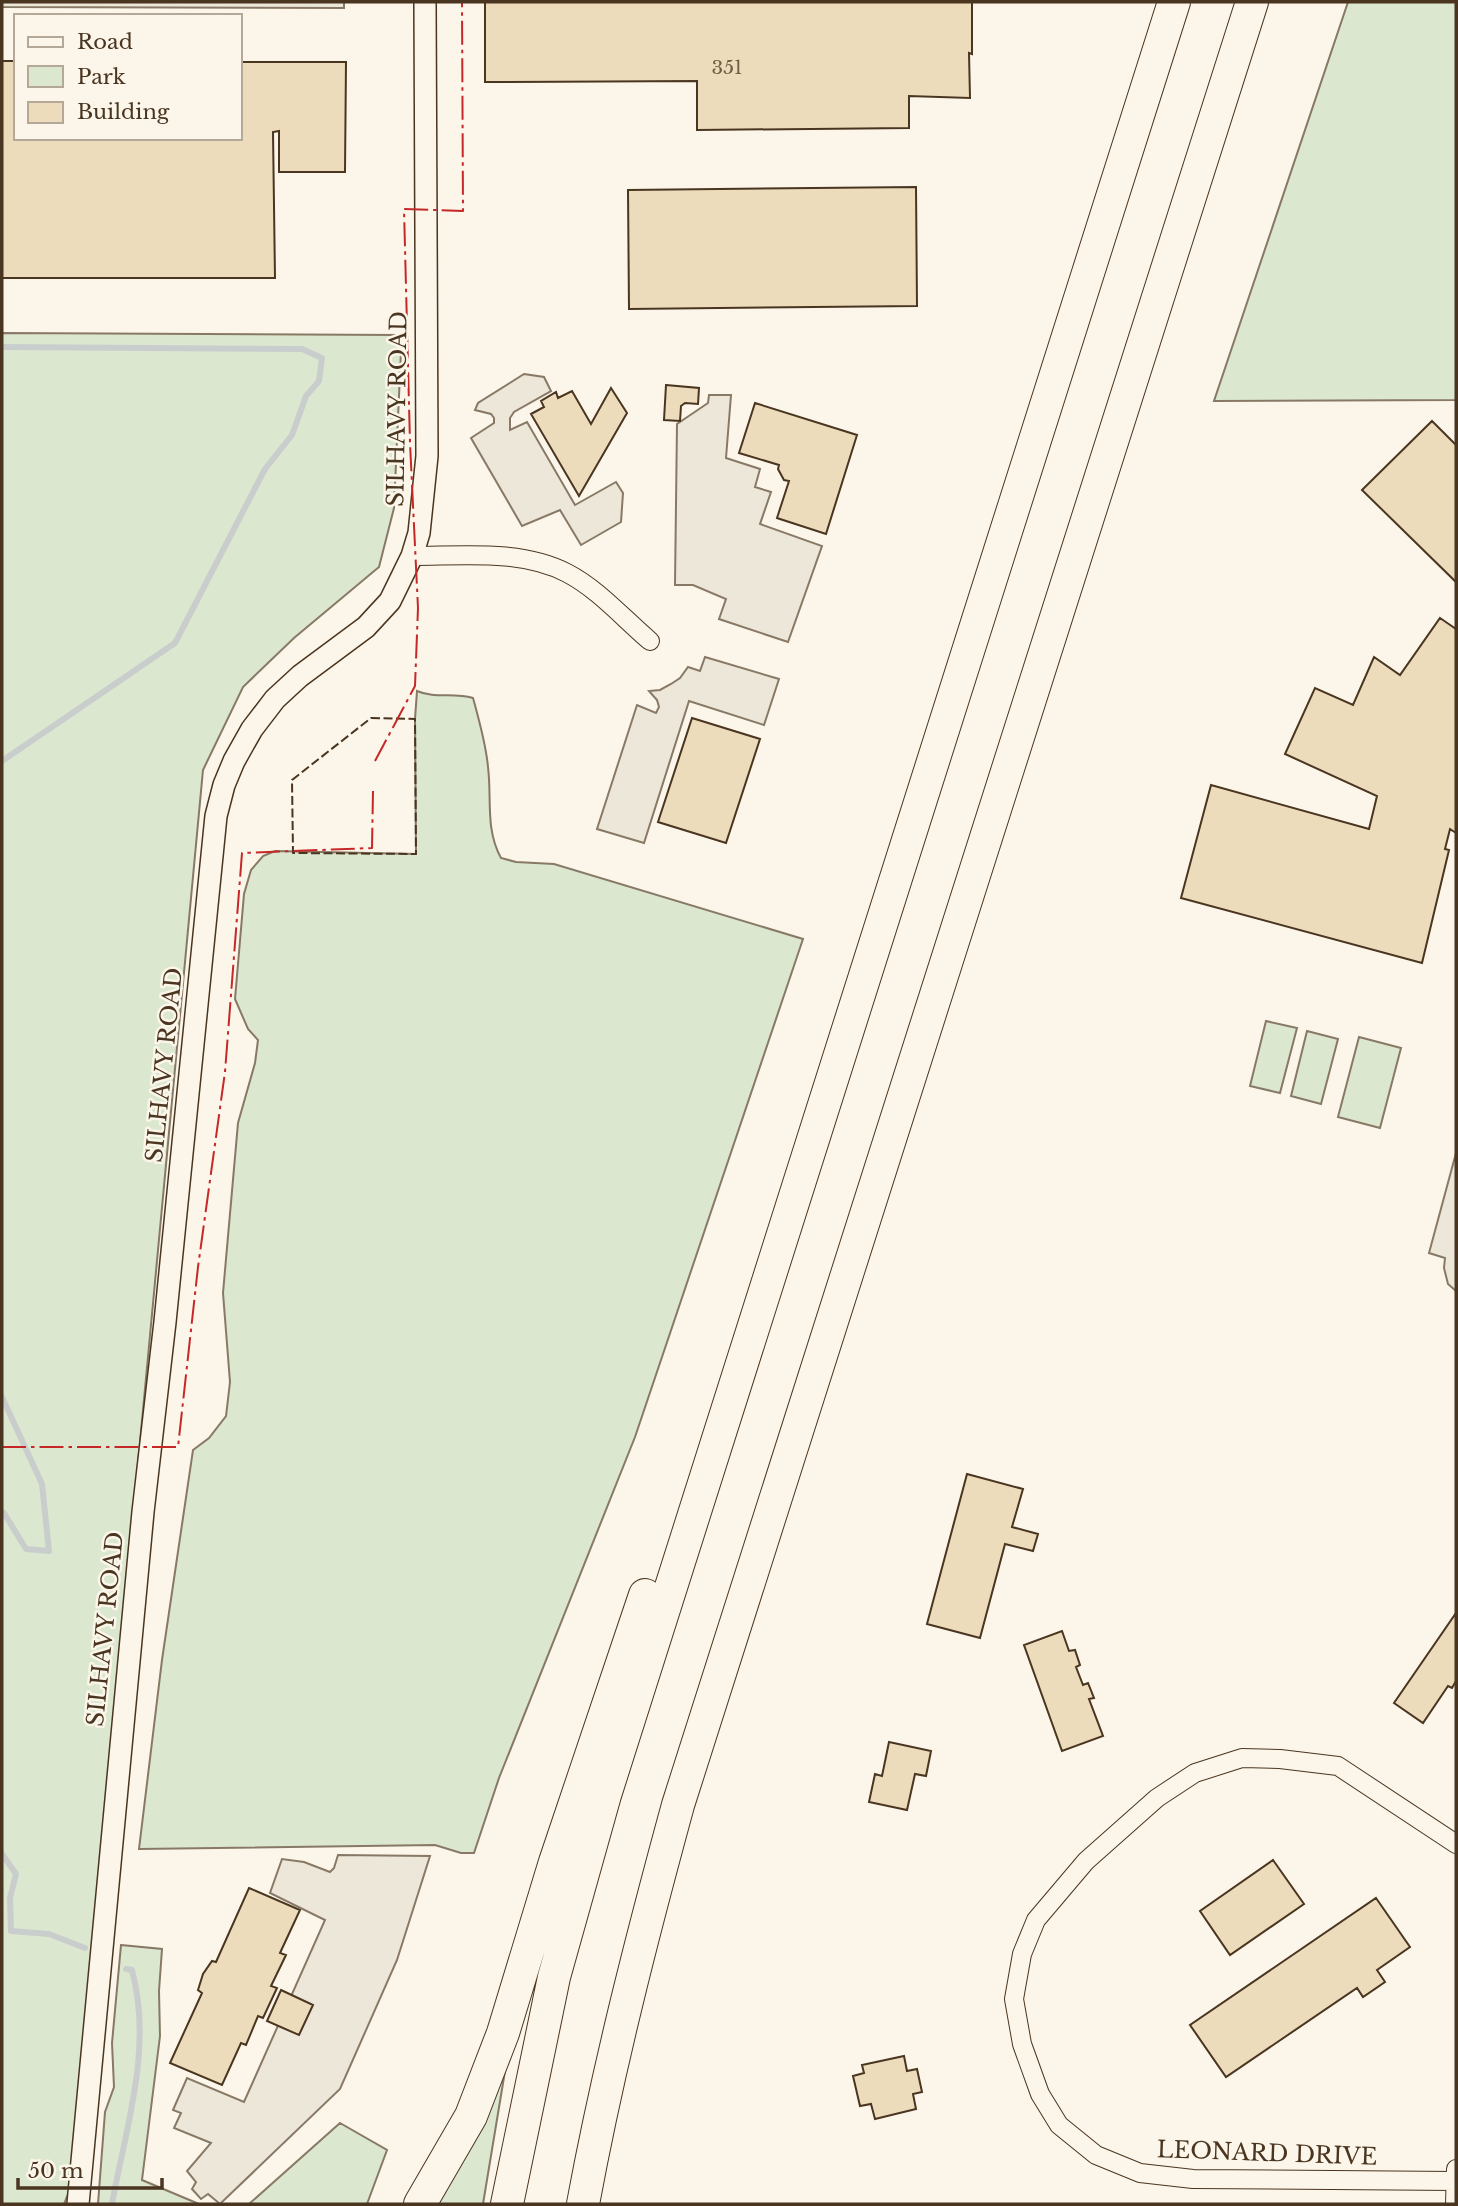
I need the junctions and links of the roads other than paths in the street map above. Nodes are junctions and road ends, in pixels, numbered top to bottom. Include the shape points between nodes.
1 (425, 2) edge
2 (1174, 2) edge
3 (1252, 2) edge
4 (1271, 2) edge
5 (1187, 204) junction
6 (412, 556) junction
7 (650, 641) dead end
8 (705, 1478) junction
9 (1456, 1843) edge
10 (599, 2118) junction
11 (1456, 2175) edge
12 (78, 2204) edge
13 (420, 2204) edge
14 (507, 2204) edge
15 (583, 2204) edge
16 (603, 2204) edge
17 (1455, 2204) edge

1 - 6 street, SILHAVY ROAD via 427,456
2 - 8 highway
3 - 5 highway
4 - 5 highway via 1247,74
5 - 10 highway via 678,1805
6 - 7 street via 522,559 556,569 589,587
6 - 12 street, SILHAVY ROAD via 390,601 366,627 300,676 252,729 224,785 216,816 143,1512
8 - 13 highway via 656,1562 503,2033 471,2116
8 - 14 highway via 604,1795 554,1977
9 - 11 street, LEONARD DRIVE via 1338,1766 1242,1758 1195,1773 1157,1798 1086,1861 1036,1920 1021,1954 1014,1999 1021,2044 1040,2094 1059,2125 1096,2155 1140,2173 1193,2179
10 - 15 highway
10 - 16 highway
11 - 17 street

